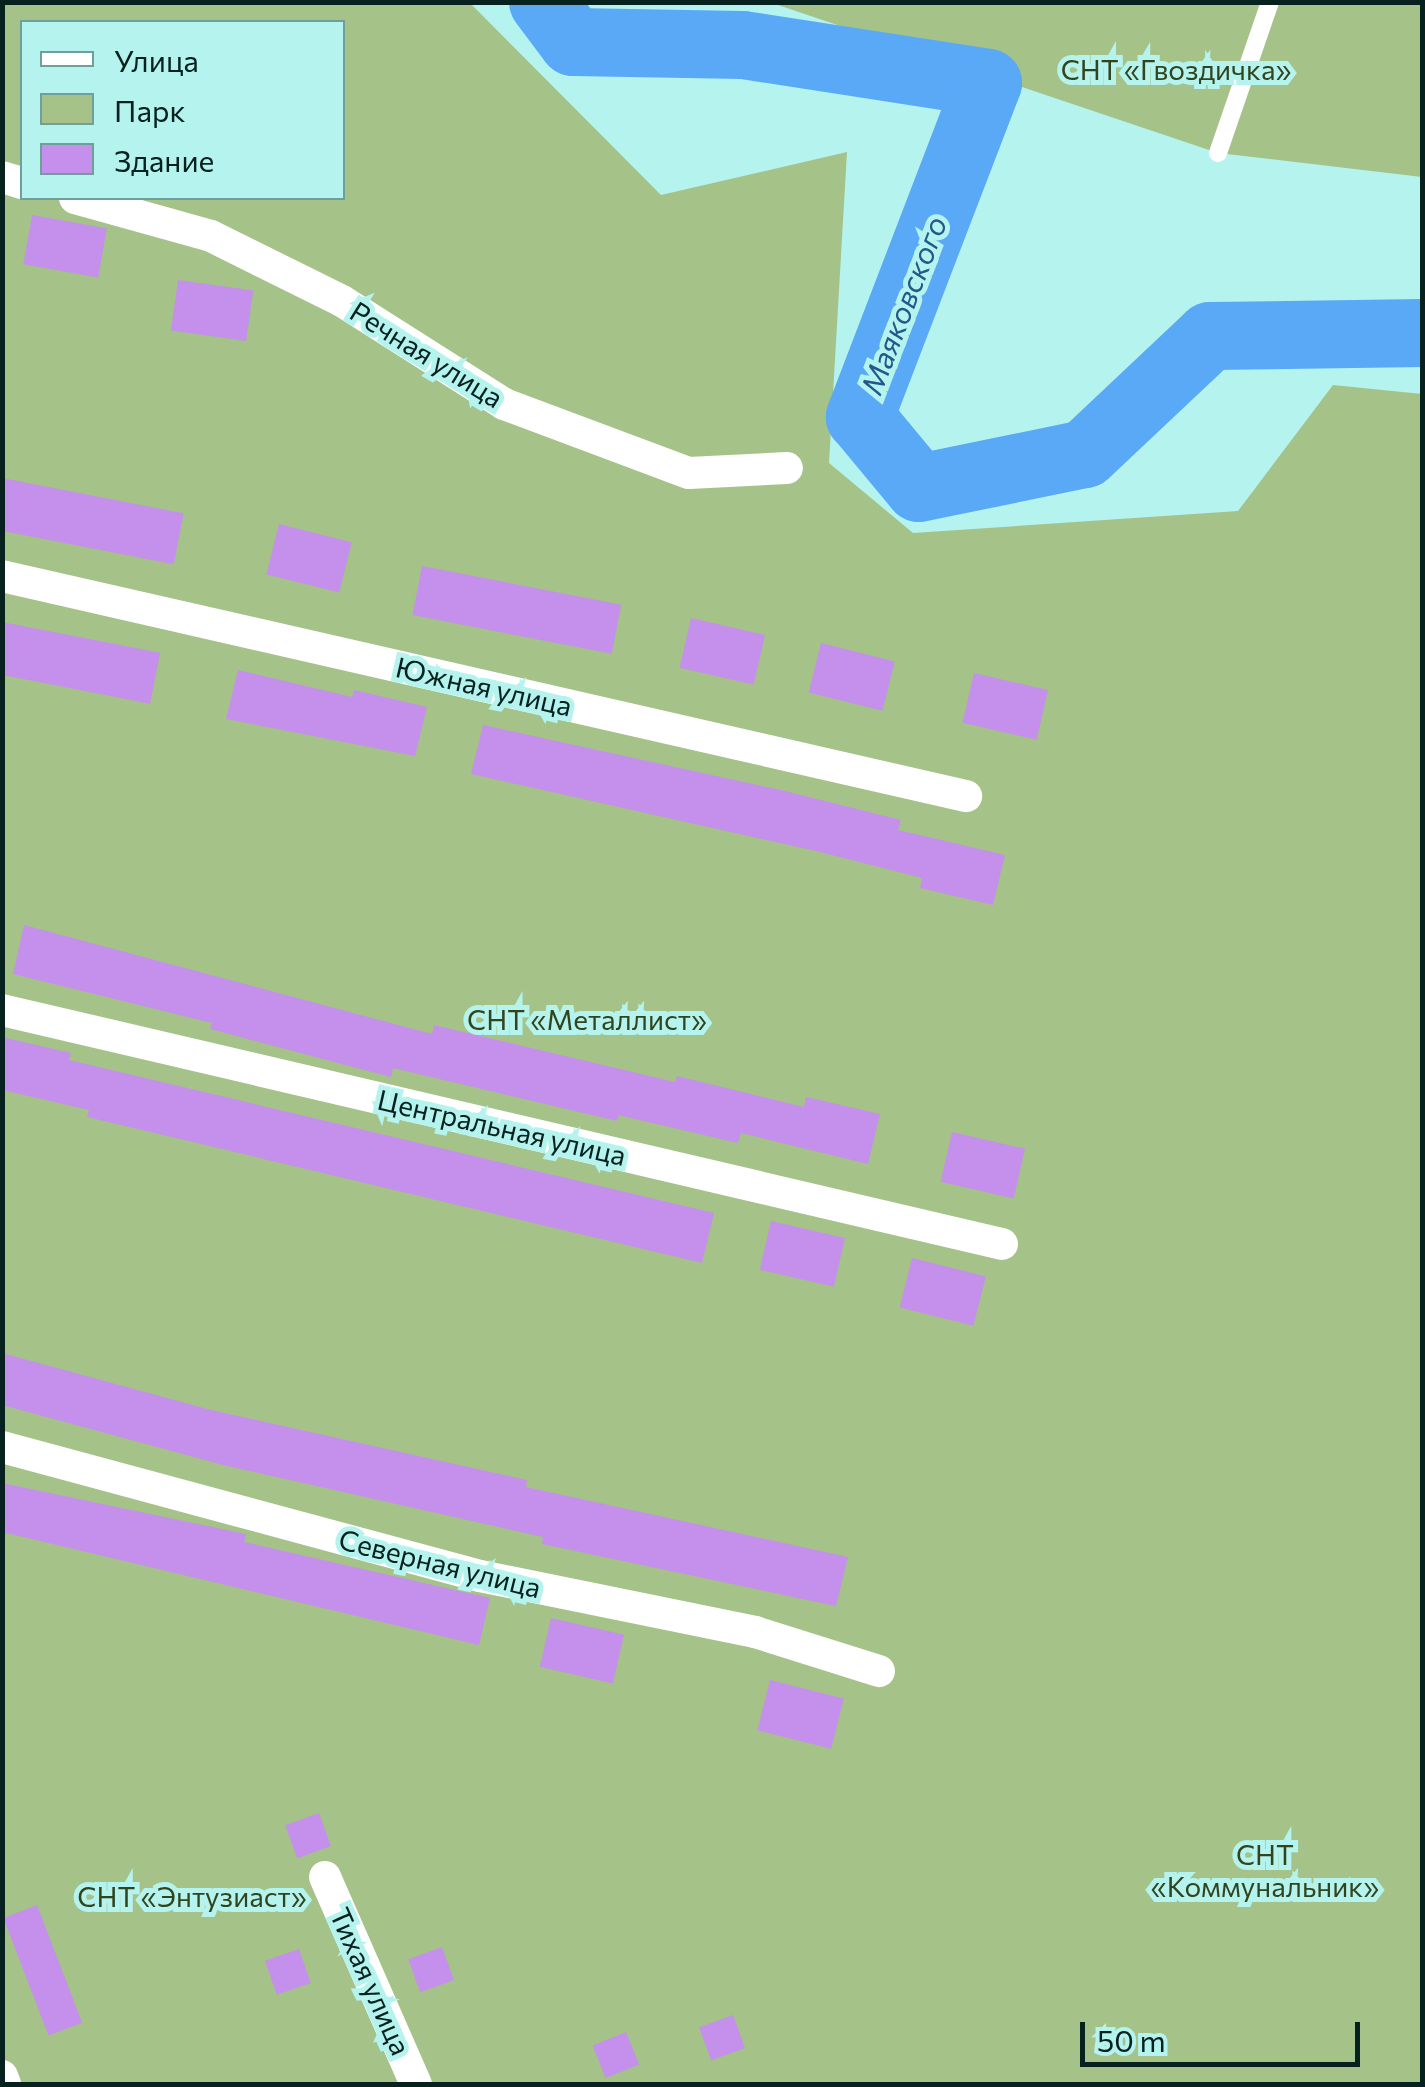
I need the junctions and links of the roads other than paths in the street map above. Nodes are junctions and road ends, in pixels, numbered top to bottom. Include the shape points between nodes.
1 (1270, 2) edge
2 (1218, 153) dead end
3 (82, 200) edge
4 (787, 468) dead end
5 (2, 576) edge
6 (966, 796) dead end
7 (2, 1010) edge
8 (1002, 1244) dead end
9 (2, 1447) edge
10 (879, 1671) dead end
11 (326, 1877) dead end
12 (2, 2076) edge
13 (6, 2084) edge
14 (416, 2084) edge

1 - 2 lane
3 - 4 street, Речная улица via 211,236 342,301 504,404 689,473
5 - 6 street, Южная улица
7 - 8 street, Центральная улица
9 - 10 street, Северная улица via 480,1576 754,1632
11 - 14 street, Тихая улица
12 - 13 street

